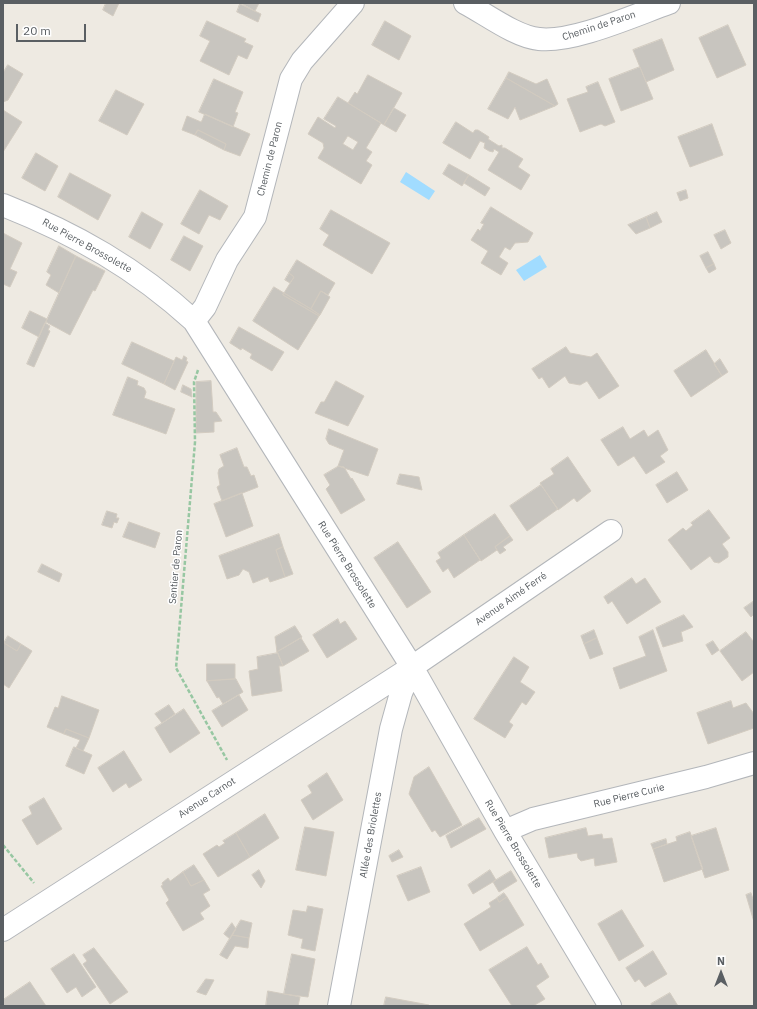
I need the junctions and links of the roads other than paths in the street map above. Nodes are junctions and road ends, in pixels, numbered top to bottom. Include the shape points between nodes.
1 (353, 3) edge
2 (465, 3) edge
3 (669, 3) edge
4 (3, 205) edge
5 (194, 321) junction
6 (611, 530) dead end
7 (412, 667) junction
8 (754, 763) edge
9 (505, 831) junction
10 (3, 930) edge
11 (339, 1006) edge
12 (610, 1006) edge

1 - 5 street, Chemin de Paron via 302,61 291,79 255,217 227,260 205,307
2 - 3 street, Chemin de Paron via 522,34 539,40 574,36
4 - 5 street, Rue Pierre Brossolette via 40,219 121,262 165,294
5 - 7 street, Rue Pierre Brossolette
6 - 7 street, Avenue Aimé Ferré
7 - 9 street, Rue Pierre Brossolette
7 - 10 street, Avenue Carnot
7 - 11 street, Allée des Briolettes via 390,729
8 - 9 street, Rue Pierre Curie via 533,819
9 - 12 street, Rue Pierre Brossolette

